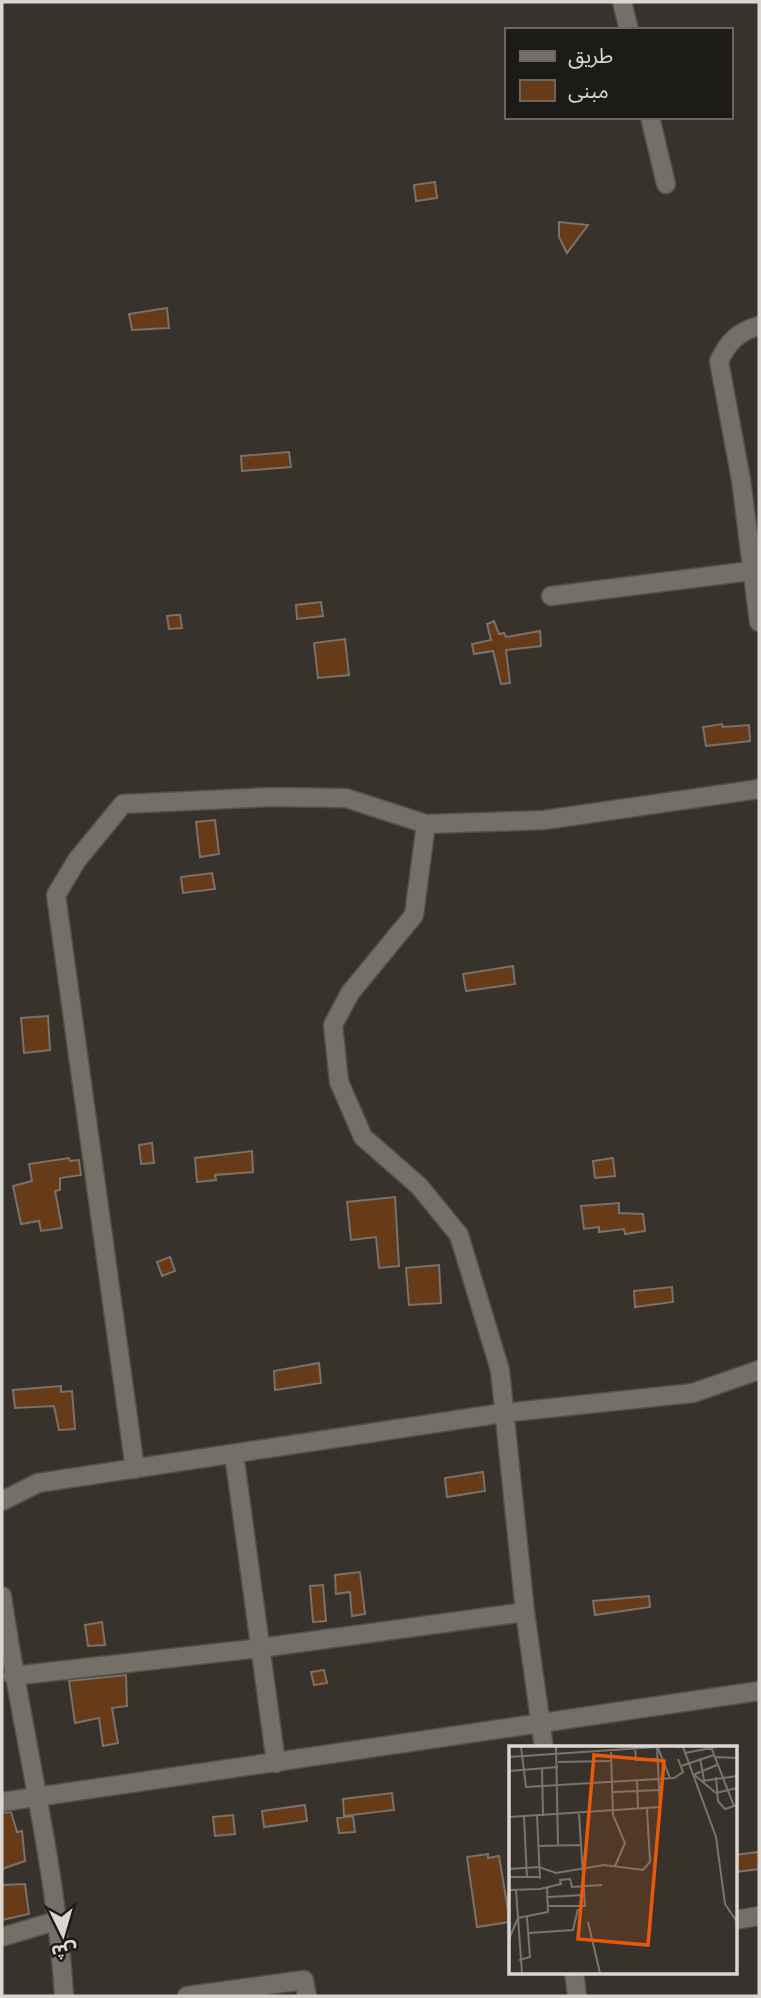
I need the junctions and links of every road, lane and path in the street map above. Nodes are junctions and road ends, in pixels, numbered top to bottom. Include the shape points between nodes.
1 (622, 2) edge
2 (628, 28) edge
3 (650, 119) edge
4 (666, 184) dead end
5 (759, 326) edge
6 (759, 478) edge
7 (741, 480) junction
8 (757, 570) edge
9 (551, 596) dead end
10 (759, 622) edge
11 (759, 789) edge
12 (426, 824) junction
13 (759, 1370) edge
14 (503, 1413) junction
15 (234, 1454) junction
16 (135, 1469) junction
17 (2, 1502) edge
18 (2, 1596) edge
19 (525, 1612) junction
20 (260, 1648) junction
21 (13, 1676) junction
22 (759, 1691) edge
23 (540, 1724) junction
24 (544, 1746) edge
25 (276, 1763) junction
26 (36, 1797) junction
27 (2, 1802) edge
28 (759, 1916) edge
29 (59, 1920) junction
30 (736, 1920) edge
31 (2, 1937) edge
32 (574, 1974) edge
33 (64, 1996) edge
34 (187, 1996) edge
35 (307, 1996) edge
36 (577, 1996) edge

1 - 2 street
3 - 4 street
5 - 7 street via 727,343 719,360
6 - 7 street
7 - 8 street
8 - 9 street
8 - 10 street
11 - 12 street via 544,820
12 - 14 street via 414,915 350,993 333,1025 339,1082 363,1137 419,1186 459,1235 500,1370
12 - 16 street via 346,798 122,804 77,860 56,895
13 - 14 street via 693,1392
14 - 15 street
14 - 19 street
15 - 16 street
15 - 20 street
16 - 17 street via 38,1483
18 - 21 street
19 - 20 street
19 - 23 street
20 - 21 street
20 - 25 street
21 - 26 street
22 - 23 street
23 - 24 street
23 - 25 street
25 - 26 street
26 - 27 street
26 - 29 street
28 - 30 street
29 - 31 street
29 - 33 street
32 - 36 street
34 - 35 street via 304,1980

